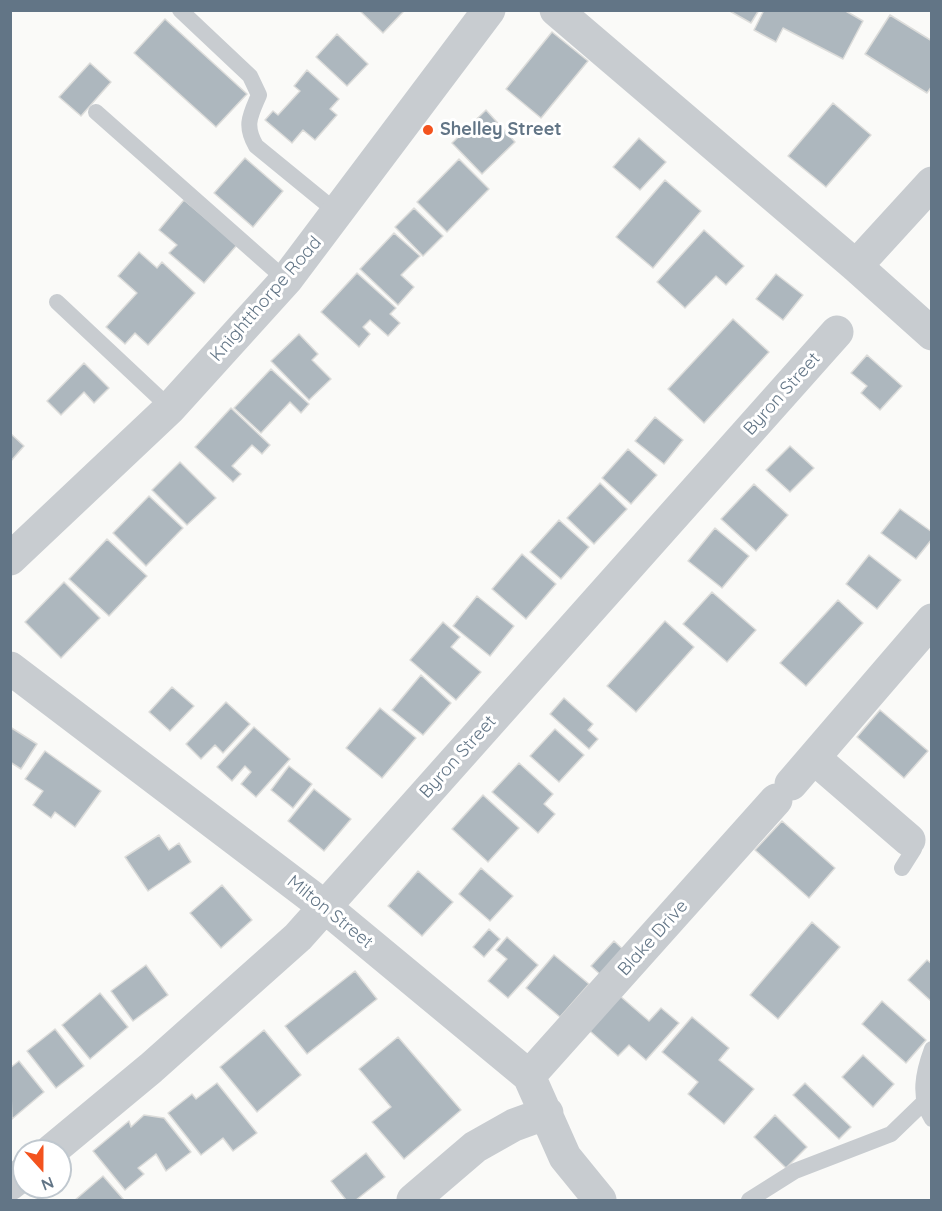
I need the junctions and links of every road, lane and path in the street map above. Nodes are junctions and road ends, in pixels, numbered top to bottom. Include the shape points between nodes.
1 (180, 10) edge
2 (489, 10) edge
3 (556, 10) edge
4 (96, 112) dead end
5 (932, 183) edge
6 (338, 213) junction
7 (856, 266) junction
8 (286, 280) junction
9 (57, 302) dead end
10 (837, 333) dead end
11 (932, 334) edge
12 (170, 408) junction
13 (10, 559) edge
14 (932, 620) edge
15 (10, 668) edge
16 (814, 758) junction
17 (906, 854) dead end
18 (325, 907) junction
19 (932, 1049) edge
20 (529, 1076) junction
21 (922, 1104) junction
22 (547, 1113) junction
23 (932, 1119) edge
24 (65, 1139) edge
25 (413, 1200) edge
26 (600, 1200) edge
27 (749, 1200) edge

1 - 6 lane via 250,76 259,95 249,122 249,133 256,146
2 - 6 street, Knightthorpe Road
3 - 7 street
4 - 8 lane
5 - 7 street
6 - 8 street, Knightthorpe Road
7 - 11 street
8 - 12 street, Knightthorpe Road
9 - 12 lane
10 - 18 street, Byron Street
12 - 13 street, Knightthorpe Road
14 - 16 street, Blake Drive
15 - 18 street, Milton Street
16 - 17 street
16 - 20 street, Blake Drive
18 - 20 street, Milton Street
18 - 24 street, Byron Street via 289,945
19 - 21 lane via 924,1073
20 - 22 street, Milton Street
21 - 23 lane
21 - 27 lane via 891,1134 795,1171
22 - 25 street via 514,1125 475,1147
22 - 26 street, Milton Street via 565,1157

